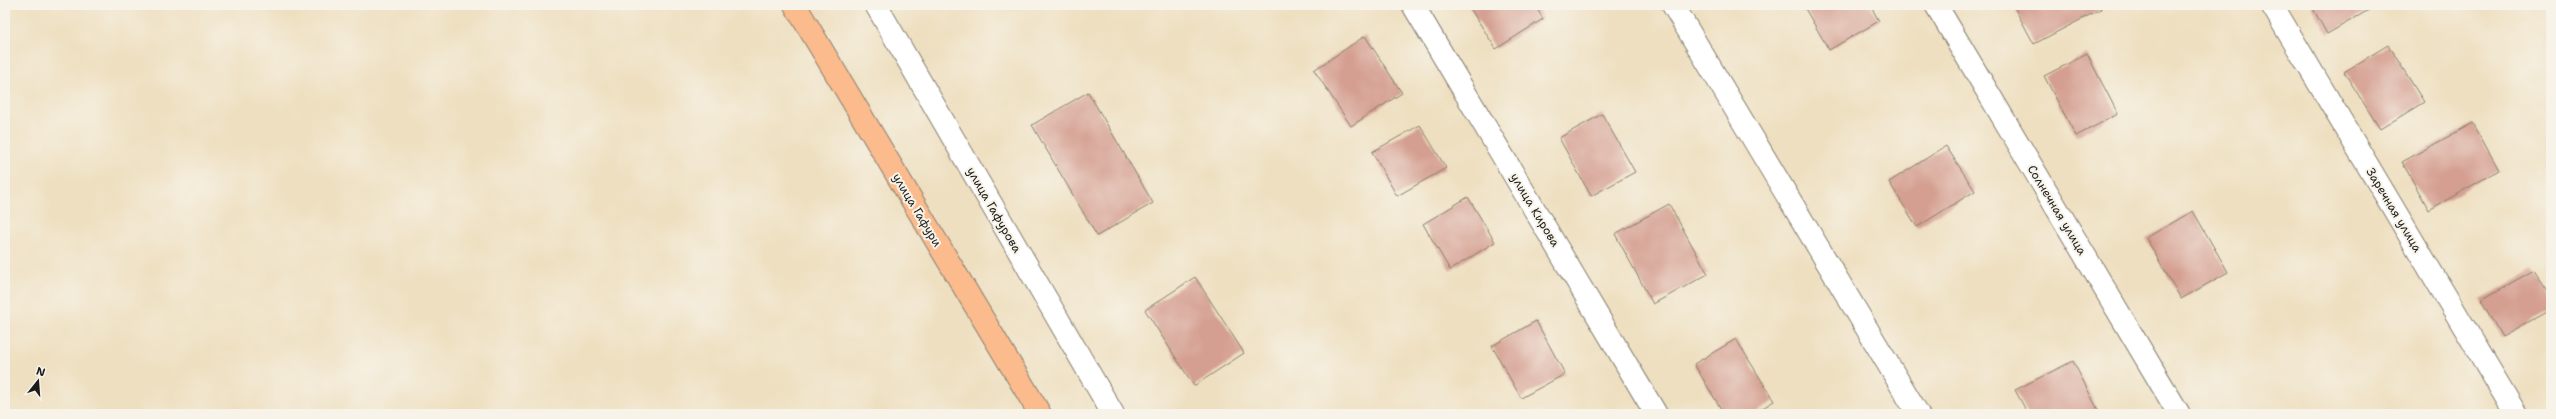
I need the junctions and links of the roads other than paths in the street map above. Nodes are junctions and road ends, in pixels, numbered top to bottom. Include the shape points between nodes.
1 (795, 5) edge
2 (876, 5) edge
3 (1413, 5) edge
4 (1673, 5) edge
5 (1936, 5) edge
6 (2272, 5) edge
7 (1040, 414) edge
8 (1113, 414) edge
9 (1656, 414) edge
10 (1918, 414) edge
11 (2179, 414) edge
12 (2516, 414) edge

1 - 7 main road, улица Гафури
2 - 8 street, улица Гафурова
3 - 9 street, улица Кирова
4 - 10 street
5 - 11 street, Солнечная улица
6 - 12 street, Заречная улица

